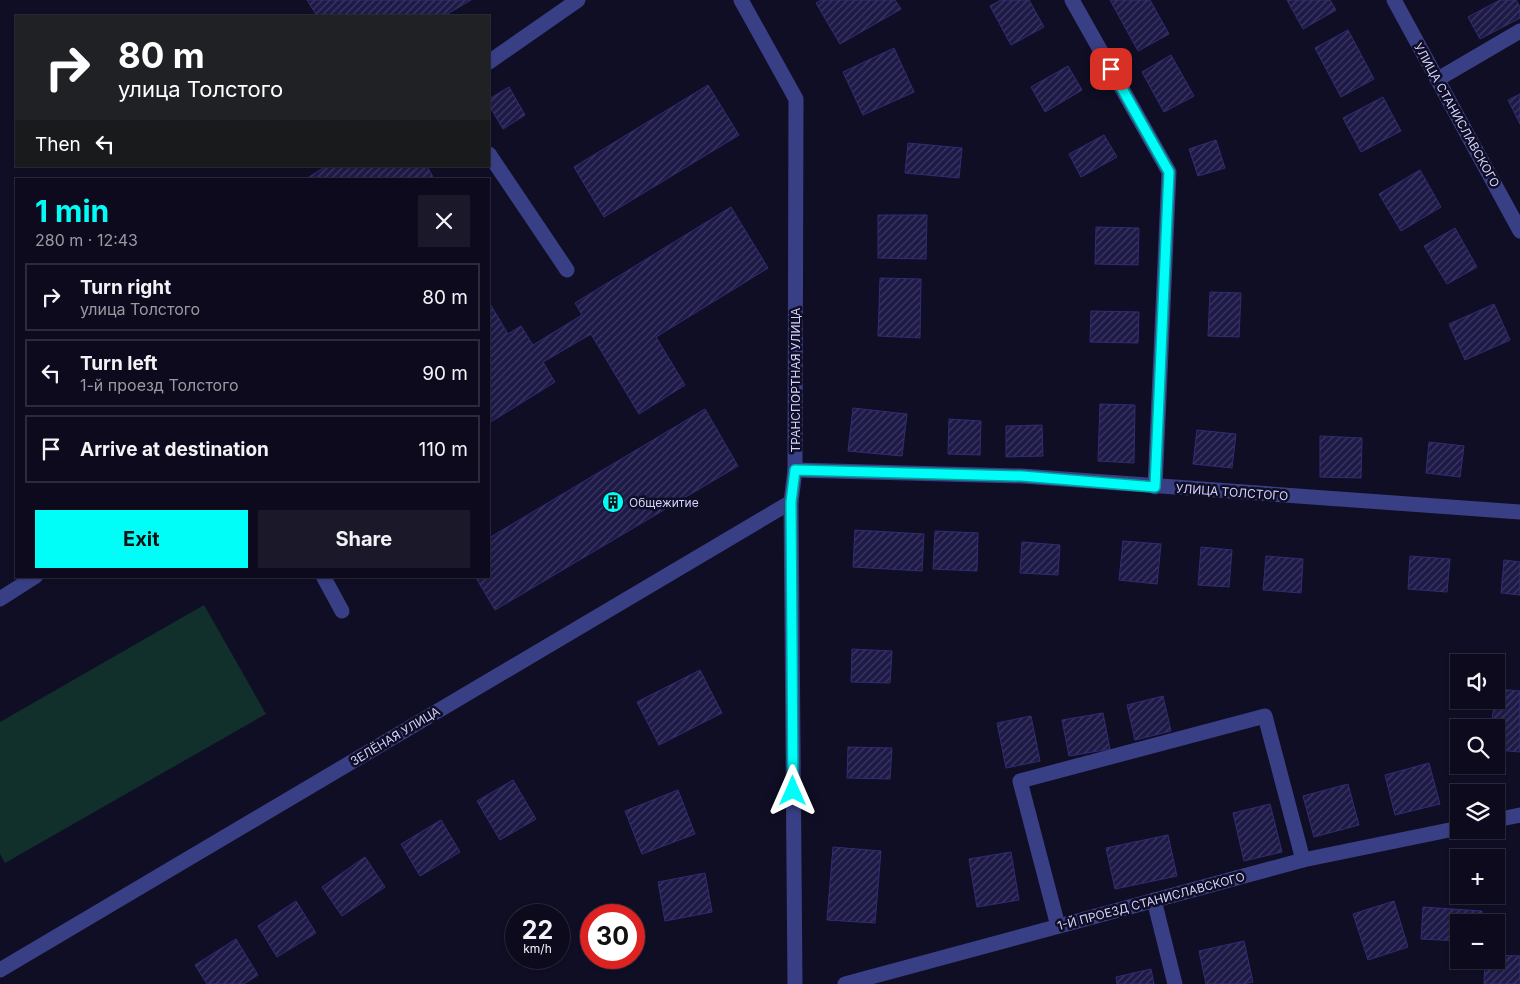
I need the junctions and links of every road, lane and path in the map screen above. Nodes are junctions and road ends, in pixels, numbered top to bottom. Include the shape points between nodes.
1 (578, 0) edge
2 (741, 0) edge
3 (1072, 0) edge
4 (1394, 0) edge
5 (1520, 30) edge
6 (490, 61) edge
7 (1438, 79) junction
8 (490, 155) edge
9 (1520, 231) edge
10 (567, 270) dead end
11 (795, 470) junction
12 (1155, 487) junction
13 (791, 502) junction
14 (1520, 512) edge
15 (33, 578) edge
16 (324, 578) edge
17 (0, 599) edge
18 (342, 611) dead end
19 (1520, 815) edge
20 (1505, 818) edge
21 (1450, 830) edge
22 (1303, 860) junction
23 (1154, 900) junction
24 (1058, 926) junction
25 (0, 970) edge
26 (795, 984) edge
27 (845, 984) edge
28 (1175, 984) edge

1 - 6 street
2 - 11 street, ТРАНСПОРТНАЯ УЛИЦА via 796,99
3 - 12 street via 1169,172
4 - 7 street, УЛИЦА СТАНИСЛАВСКОГО
5 - 7 street
7 - 9 street, УЛИЦА СТАНИСЛАВСКОГО
8 - 10 street
11 - 12 street, УЛИЦА ТОЛСТОГО via 1022,476
11 - 13 street, ТРАНСПОРТНАЯ УЛИЦА
12 - 14 street, УЛИЦА ТОЛСТОГО
13 - 25 street, ЗЕЛЁНАЯ УЛИЦА
13 - 26 street, ТРАНСПОРТНАЯ УЛИЦА
15 - 17 street
16 - 18 street
19 - 20 street
21 - 22 street, 1-Й ПРОЕЗД СТАНИСЛАВСКОГО
22 - 23 street, 1-Й ПРОЕЗД СТАНИСЛАВСКОГО
22 - 24 street via 1265,716 1020,781
23 - 24 street, 1-Й ПРОЕЗД СТАНИСЛАВСКОГО
23 - 28 street
24 - 27 street, 1-Й ПРОЕЗД СТАНИСЛАВСКОГО

